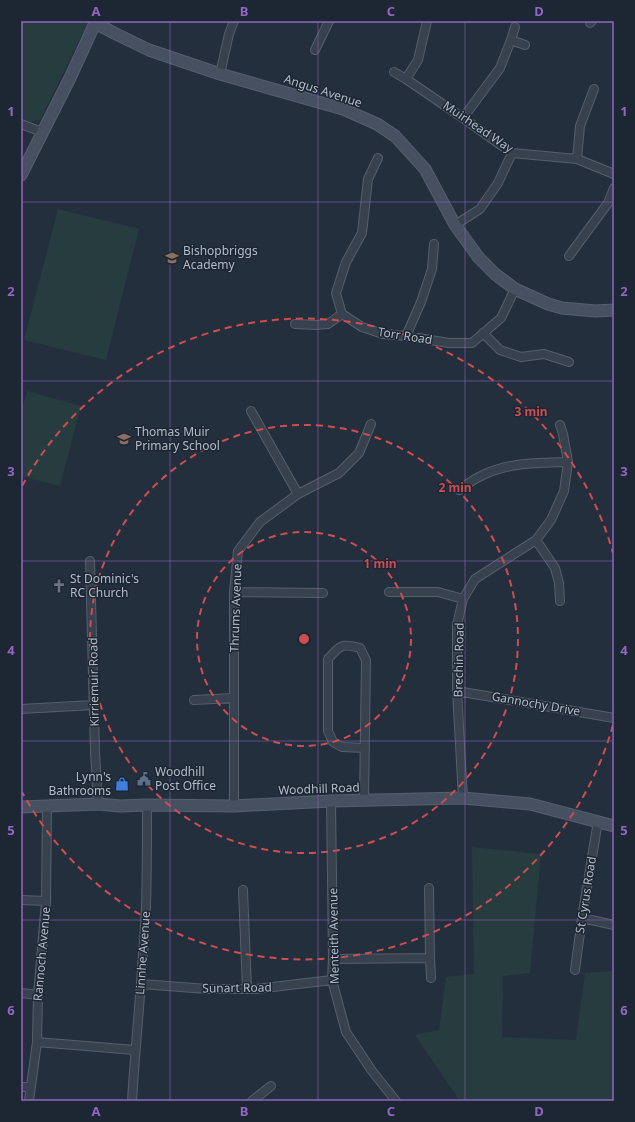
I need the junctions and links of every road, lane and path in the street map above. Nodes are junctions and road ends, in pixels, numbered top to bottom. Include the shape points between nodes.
1 (234, 21) edge
2 (328, 21) edge
3 (427, 21) edge
4 (96, 22) edge
5 (514, 26) dead end
6 (511, 40) junction
7 (525, 45) dead end
8 (315, 50) dead end
9 (394, 72) dead end
10 (220, 74) junction
11 (406, 79) junction
12 (594, 89) dead end
13 (463, 118) junction
14 (21, 124) edge
15 (42, 132) junction
16 (512, 153) junction
17 (378, 158) dead end
18 (577, 159) junction
19 (614, 174) edge
20 (21, 175) edge
21 (614, 188) edge
22 (455, 225) junction
23 (434, 244) dead end
24 (569, 256) dead end
25 (515, 289) junction
26 (614, 310) edge
27 (342, 314) junction
28 (295, 324) dead end
29 (483, 332) junction
30 (406, 336) junction
31 (569, 362) dead end
32 (251, 411) dead end
33 (371, 424) dead end
34 (560, 425) dead end
35 (568, 462) junction
36 (459, 490) dead end
37 (298, 494) junction
38 (536, 540) junction
39 (90, 560) dead end
40 (234, 592) junction
41 (389, 592) dead end
42 (323, 593) dead end
43 (463, 599) junction
44 (560, 601) dead end
45 (457, 691) junction
46 (234, 698) junction
47 (194, 700) dead end
48 (94, 705) junction
49 (21, 709) edge
50 (614, 718) edge
51 (365, 748) junction
52 (463, 798) junction
53 (331, 801) junction
54 (364, 801) junction
55 (98, 804) junction
56 (147, 805) junction
57 (234, 806) junction
58 (21, 807) edge
59 (47, 807) junction
60 (598, 821) junction
61 (614, 826) edge
62 (429, 888) dead end
63 (243, 890) dead end
64 (21, 900) edge
65 (46, 901) junction
66 (582, 918) junction
67 (614, 925) edge
68 (430, 958) junction
69 (333, 960) junction
70 (575, 970) dead end
71 (431, 978) dead end
72 (332, 980) junction
73 (141, 984) junction
74 (247, 989) junction
75 (21, 993) edge
76 (38, 995) junction
77 (37, 1042) junction
78 (135, 1050) junction
79 (271, 1086) dead end
80 (21, 1087) edge
81 (30, 1087) junction
82 (29, 1101) edge
83 (132, 1101) edge
84 (252, 1101) edge
85 (396, 1101) edge

1 - 10 street
2 - 8 street
3 - 11 street via 418,60
4 - 10 street, Angus Avenue via 149,50
4 - 15 street
5 - 6 street
6 - 7 street
6 - 13 street via 500,68
9 - 11 street, Muirhead Way
10 - 22 street, Angus Avenue via 343,109 377,124 396,136 425,168
11 - 13 street, Muirhead Way
12 - 18 street via 580,126
13 - 16 street, Muirhead Way
14 - 15 street
15 - 20 street
16 - 18 street, Muirhead Way
16 - 22 street via 498,183 480,209
17 - 27 street via 368,179 362,233 346,262 336,293
18 - 19 street, Muirhead Way
21 - 24 street via 608,203
22 - 25 street, Angus Avenue via 479,258
23 - 30 street via 432,269
25 - 26 street, Angus Avenue via 562,308
25 - 29 street, Torr Road via 501,318
27 - 28 street via 328,324
27 - 30 street, Torr Road via 362,327 383,334
29 - 30 street, Torr Road via 472,343 450,343
29 - 31 street via 500,350 521,357 544,354
32 - 37 street
33 - 37 street, Thrums Avenue via 360,453 339,473
34 - 35 street, Brechin Road
35 - 36 street via 525,463 497,469
35 - 38 street, Brechin Road via 564,491 551,520
37 - 40 street, Thrums Avenue via 260,522 238,551
38 - 43 street, Brechin Road via 475,579
38 - 44 street via 556,568
39 - 48 street, Kirriemuir Road
40 - 42 street
40 - 46 street, Thrums Avenue
41 - 43 street via 438,592
43 - 45 street, Brechin Road via 457,625
45 - 50 street, Gannochy Drive
45 - 52 street, Brechin Road
46 - 47 street
46 - 57 street, Thrums Avenue
48 - 49 street
48 - 55 street, Kirriemuir Road
51 - 51 street via 366,660 360,648 348,644 338,648 328,659 328,731 333,742 342,747
51 - 54 street
52 - 54 street, Woodhill Road
52 - 60 street, Woodhill Road via 530,804
53 - 54 street, Woodhill Road
53 - 57 street, Woodhill Road
53 - 69 street, Menteith Avenue
55 - 56 street, Woodhill Road
55 - 59 street, Woodhill Road
56 - 57 street, Woodhill Road
56 - 73 street, Linnhe Avenue via 146,905
58 - 59 street, Woodhill Road
59 - 65 street, Rannoch Avenue
60 - 61 street, Woodhill Road
60 - 66 street, St Cyrus Road
62 - 68 street
63 - 74 street
64 - 65 street
65 - 76 street, Rannoch Avenue
66 - 67 street
66 - 70 street, St Cyrus Road
68 - 69 street
68 - 71 street
69 - 72 street, Menteith Avenue
72 - 74 street, Sunart Road
72 - 85 street, Menteith Avenue via 346,1032
73 - 74 street, Sunart Road via 208,990
73 - 78 street, Linnhe Avenue
75 - 76 street
76 - 77 street, Rannoch Avenue
77 - 78 street
77 - 81 street, Rannoch Avenue
78 - 83 street, Linnhe Avenue
79 - 84 street
80 - 81 street
81 - 82 street, Rannoch Avenue

